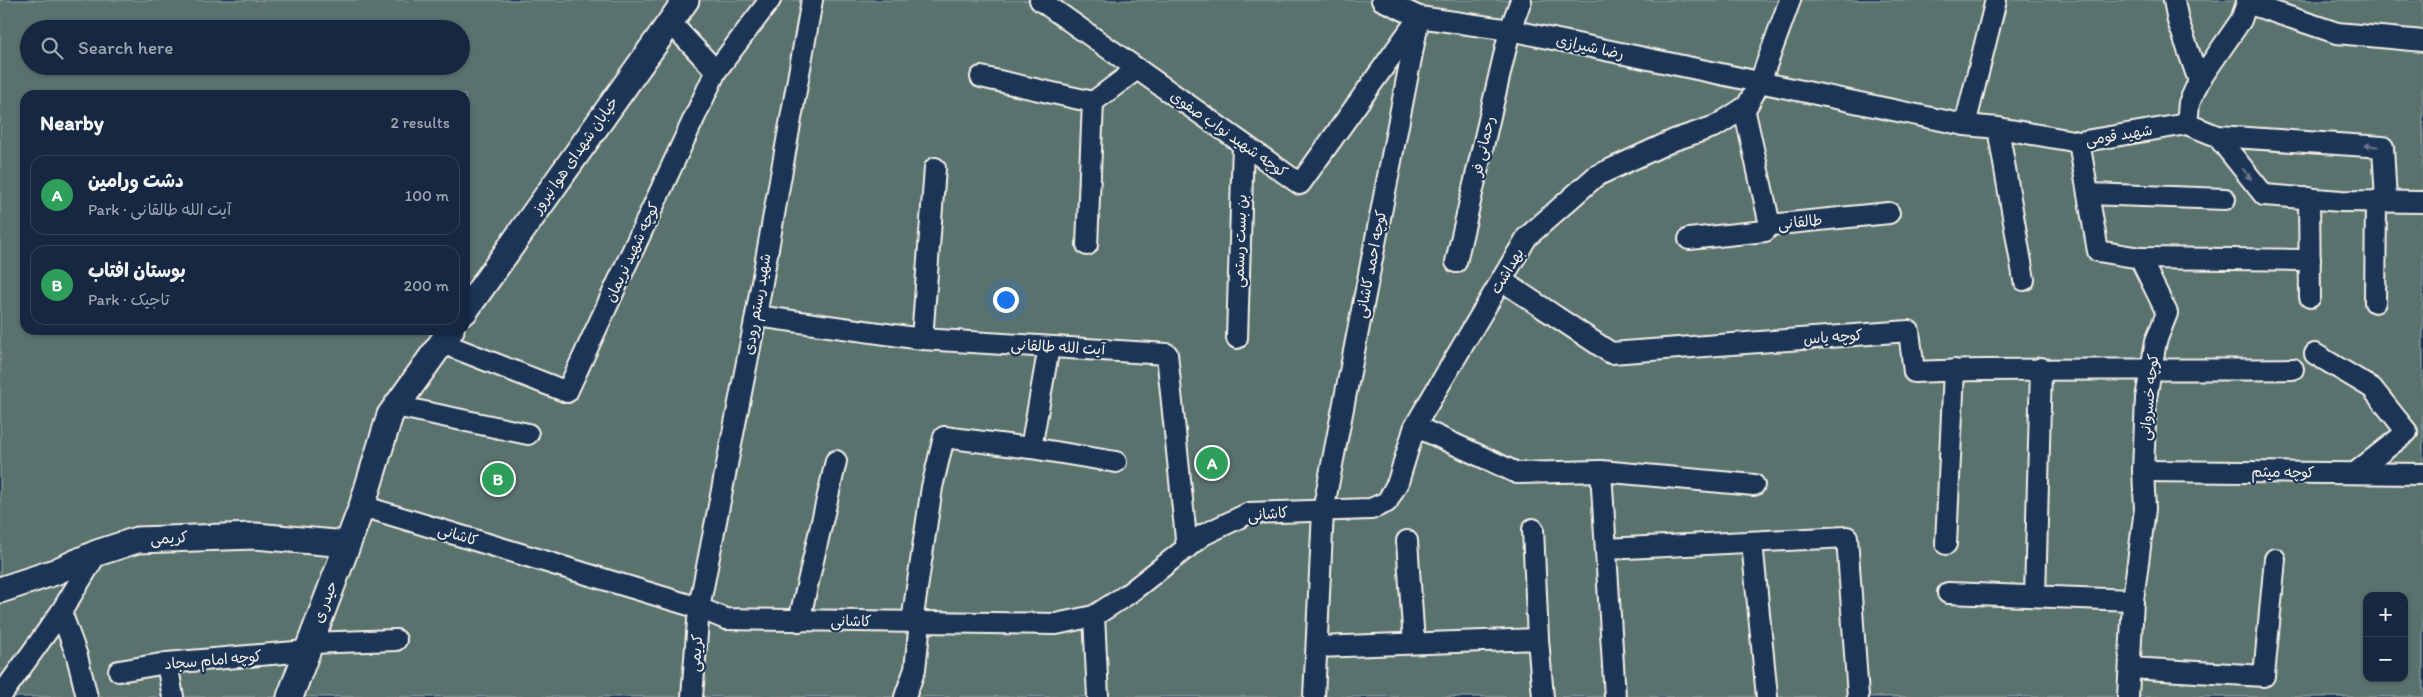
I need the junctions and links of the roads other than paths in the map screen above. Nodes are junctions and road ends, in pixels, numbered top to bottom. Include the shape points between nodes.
1 (686, 0) edge
2 (770, 0) edge
3 (812, 0) edge
4 (1040, 0) edge
5 (1382, 0) edge
6 (1521, 0) edge
7 (1790, 0) edge
8 (1996, 0) edge
9 (2174, 0) edge
10 (2248, 1) edge
11 (1419, 17) junction
12 (670, 22) junction
13 (1510, 30) junction
14 (2423, 41) edge
15 (1137, 68) junction
16 (716, 71) junction
17 (981, 77) dead end
18 (2199, 81) junction
19 (1760, 82) junction
20 (1093, 102) junction
21 (1744, 108) junction
22 (1965, 124) junction
23 (2188, 124) junction
24 (1998, 128) junction
25 (2217, 136) junction
26 (2079, 142) junction
27 (1243, 144) junction
28 (936, 168) dead end
29 (2088, 194) junction
30 (2309, 198) junction
31 (2225, 199) dead end
32 (2381, 201) junction
33 (2423, 202) edge
34 (1889, 213) dead end
35 (1770, 225) junction
36 (1689, 240) dead end
37 (1087, 245) dead end
38 (2140, 258) junction
39 (2310, 260) junction
40 (1456, 262) dead end
41 (1501, 280) junction
42 (2024, 280) dead end
43 (2310, 297) dead end
44 (2375, 302) dead end
45 (470, 304) edge
46 (756, 316) junction
47 (447, 337) edge
48 (1237, 338) dead end
49 (922, 339) junction
50 (1049, 347) junction
51 (2315, 354) dead end
52 (2041, 368) junction
53 (2293, 369) dead end
54 (1954, 370) junction
55 (2151, 371) junction
56 (396, 406) junction
57 (1415, 426) junction
58 (2415, 432) edge
59 (528, 434) dead end
60 (1031, 448) junction
61 (836, 461) dead end
62 (1116, 462) dead end
63 (1601, 471) junction
64 (2143, 471) junction
65 (2355, 473) junction
66 (2423, 474) edge
67 (1754, 485) dead end
68 (362, 506) junction
69 (1323, 511) junction
70 (1533, 529) dead end
71 (1408, 541) dead end
72 (1752, 542) junction
73 (347, 544) junction
74 (1946, 544) dead end
75 (1186, 548) junction
76 (1606, 549) junction
77 (97, 553) junction
78 (2275, 559) dead end
79 (0, 590) edge
80 (1948, 593) dead end
81 (2036, 596) junction
82 (2133, 600) junction
83 (699, 608) junction
84 (61, 612) junction
85 (1094, 616) junction
86 (799, 621) junction
87 (916, 622) junction
88 (1538, 639) junction
89 (396, 640) dead end
90 (1414, 643) junction
91 (308, 647) junction
92 (1317, 647) junction
93 (167, 664) junction
94 (2130, 668) junction
95 (119, 671) dead end
96 (0, 697) edge
97 (87, 697) edge
98 (173, 697) edge
99 (290, 697) edge
100 (692, 697) edge
101 (905, 697) edge
102 (1098, 697) edge
103 (1314, 697) edge
104 (1543, 697) edge
105 (1615, 697) edge
106 (1767, 697) edge
107 (1858, 697) edge
108 (2128, 697) edge

1 - 12 main road, خیابان شهدای هوا نیروز
2 - 16 street, کوچه شهید نریمان
3 - 46 street, شهید رستم رودی
4 - 15 street, کوچه شهید نواب صفوی
5 - 11 street, رضا شیرازی
6 - 13 street, رحمانی فر
7 - 19 street, بهداشت
8 - 22 street
9 - 18 street
10 - 14 street via 2337,33
10 - 18 street via 2241,20
11 - 13 street, رضا شیرازی
11 - 27 street, کوچه شهید نواب صفوی via 1300,184
11 - 69 street, کوچه احمد کاشانی
12 - 16 street
12 - 45 main road, خیابان شهدای هوا نیروز
13 - 19 street, رضا شیرازی
13 - 40 street, رحمانی فر
15 - 20 street
15 - 27 street, کوچه شهید نواب صفوی
16 - 47 street, کوچه شهید نریمان via 567,392
17 - 20 street
18 - 23 street via 2188,103
19 - 21 street, بهداشت
19 - 22 street, شهید قومی
20 - 37 street
21 - 35 street, طالقانی
21 - 41 street, بهداشت via 1716,126 1674,140 1596,176 1527,237
22 - 24 street, شهید قومی
23 - 25 street
23 - 26 street, شهید قومی
24 - 26 street, شهید قومی
24 - 42 street
25 -> 30 street via 2264,195
32 -> 25 street via 2383,147
26 - 29 street
27 - 48 street, بن بست رستمی
28 - 49 street
29 - 31 street
29 - 38 street via 2098,251
30 - 32 street
30 - 39 street
32 - 33 street
32 - 44 street
34 - 35 street, طالقانی
35 - 36 street via 1765,231
38 - 39 street
38 - 55 street, کوچه خسروانی via 2166,313 2156,341
39 - 43 street
41 - 54 street, کوچه یاس via 1611,353 1909,331 1914,372
41 - 57 street, بهداشت
46 - 49 street, آیت الله طالقانی
46 - 83 street, شهید رستم رودی
47 - 56 main road
49 - 50 street, آیت الله طالقانی
50 - 60 street
50 - 75 street, آیت الله طالقانی via 1168,354
51 - 58 street via 2372,388
52 - 54 street, کوچه یاس
52 - 55 street, کوچه یاس
52 - 81 street
53 - 55 street, کوچه یاس
54 - 74 street
55 - 64 street, کوچه خسروانی via 2146,398
56 - 59 street
56 - 68 main road via 390,415
57 - 63 street via 1517,473
57 - 69 street, بهداشت via 1398,482 1387,502 1371,509
58 - 65 street
60 - 62 street
60 - 87 street via 944,437 932,487
61 - 86 street
63 - 67 street
63 - 76 street
64 - 65 street, کوچه میثم
64 - 82 street, کوچه خسروانی via 2145,509
65 - 66 street, کوچه میثم
68 - 73 main road, حیدر ی
68 - 83 street, کاشانی
69 - 75 street, کاشانی via 1249,513 1202,535
69 - 92 street, کوچه احمد کاشانی
70 - 88 street
71 - 90 street
72 - 76 street
72 - 106 street
72 - 107 street via 1847,538
73 - 77 main road, کریمی via 255,536 173,538 137,540
73 - 91 main road, حیدر ی
75 - 85 street, کاشانی via 1128,594
76 - 105 street
77 - 79 main road, کریمی via 55,572
77 - 84 street
78 - 94 street via 2264,676
80 - 81 street
81 - 82 street
82 - 94 street, کوچه خسروانی
83 - 86 street, کاشانی via 726,619
83 - 100 street, کریمی
84 - 96 street
84 - 97 street
85 - 87 street, کاشانی via 1056,624
85 - 102 street
86 - 87 street, کاشانی
87 - 101 street via 915,669
88 - 90 street
88 - 104 street
89 - 91 street, کوچه امام سجاد
90 - 92 street
91 - 93 street, کوچه امام سجاد
91 - 99 main road, حیدر ی
92 - 103 street, کوچه احمد کاشانی
93 - 95 street, کوچه امام سجاد
93 - 98 street
94 - 108 street, کوچه خسروانی

